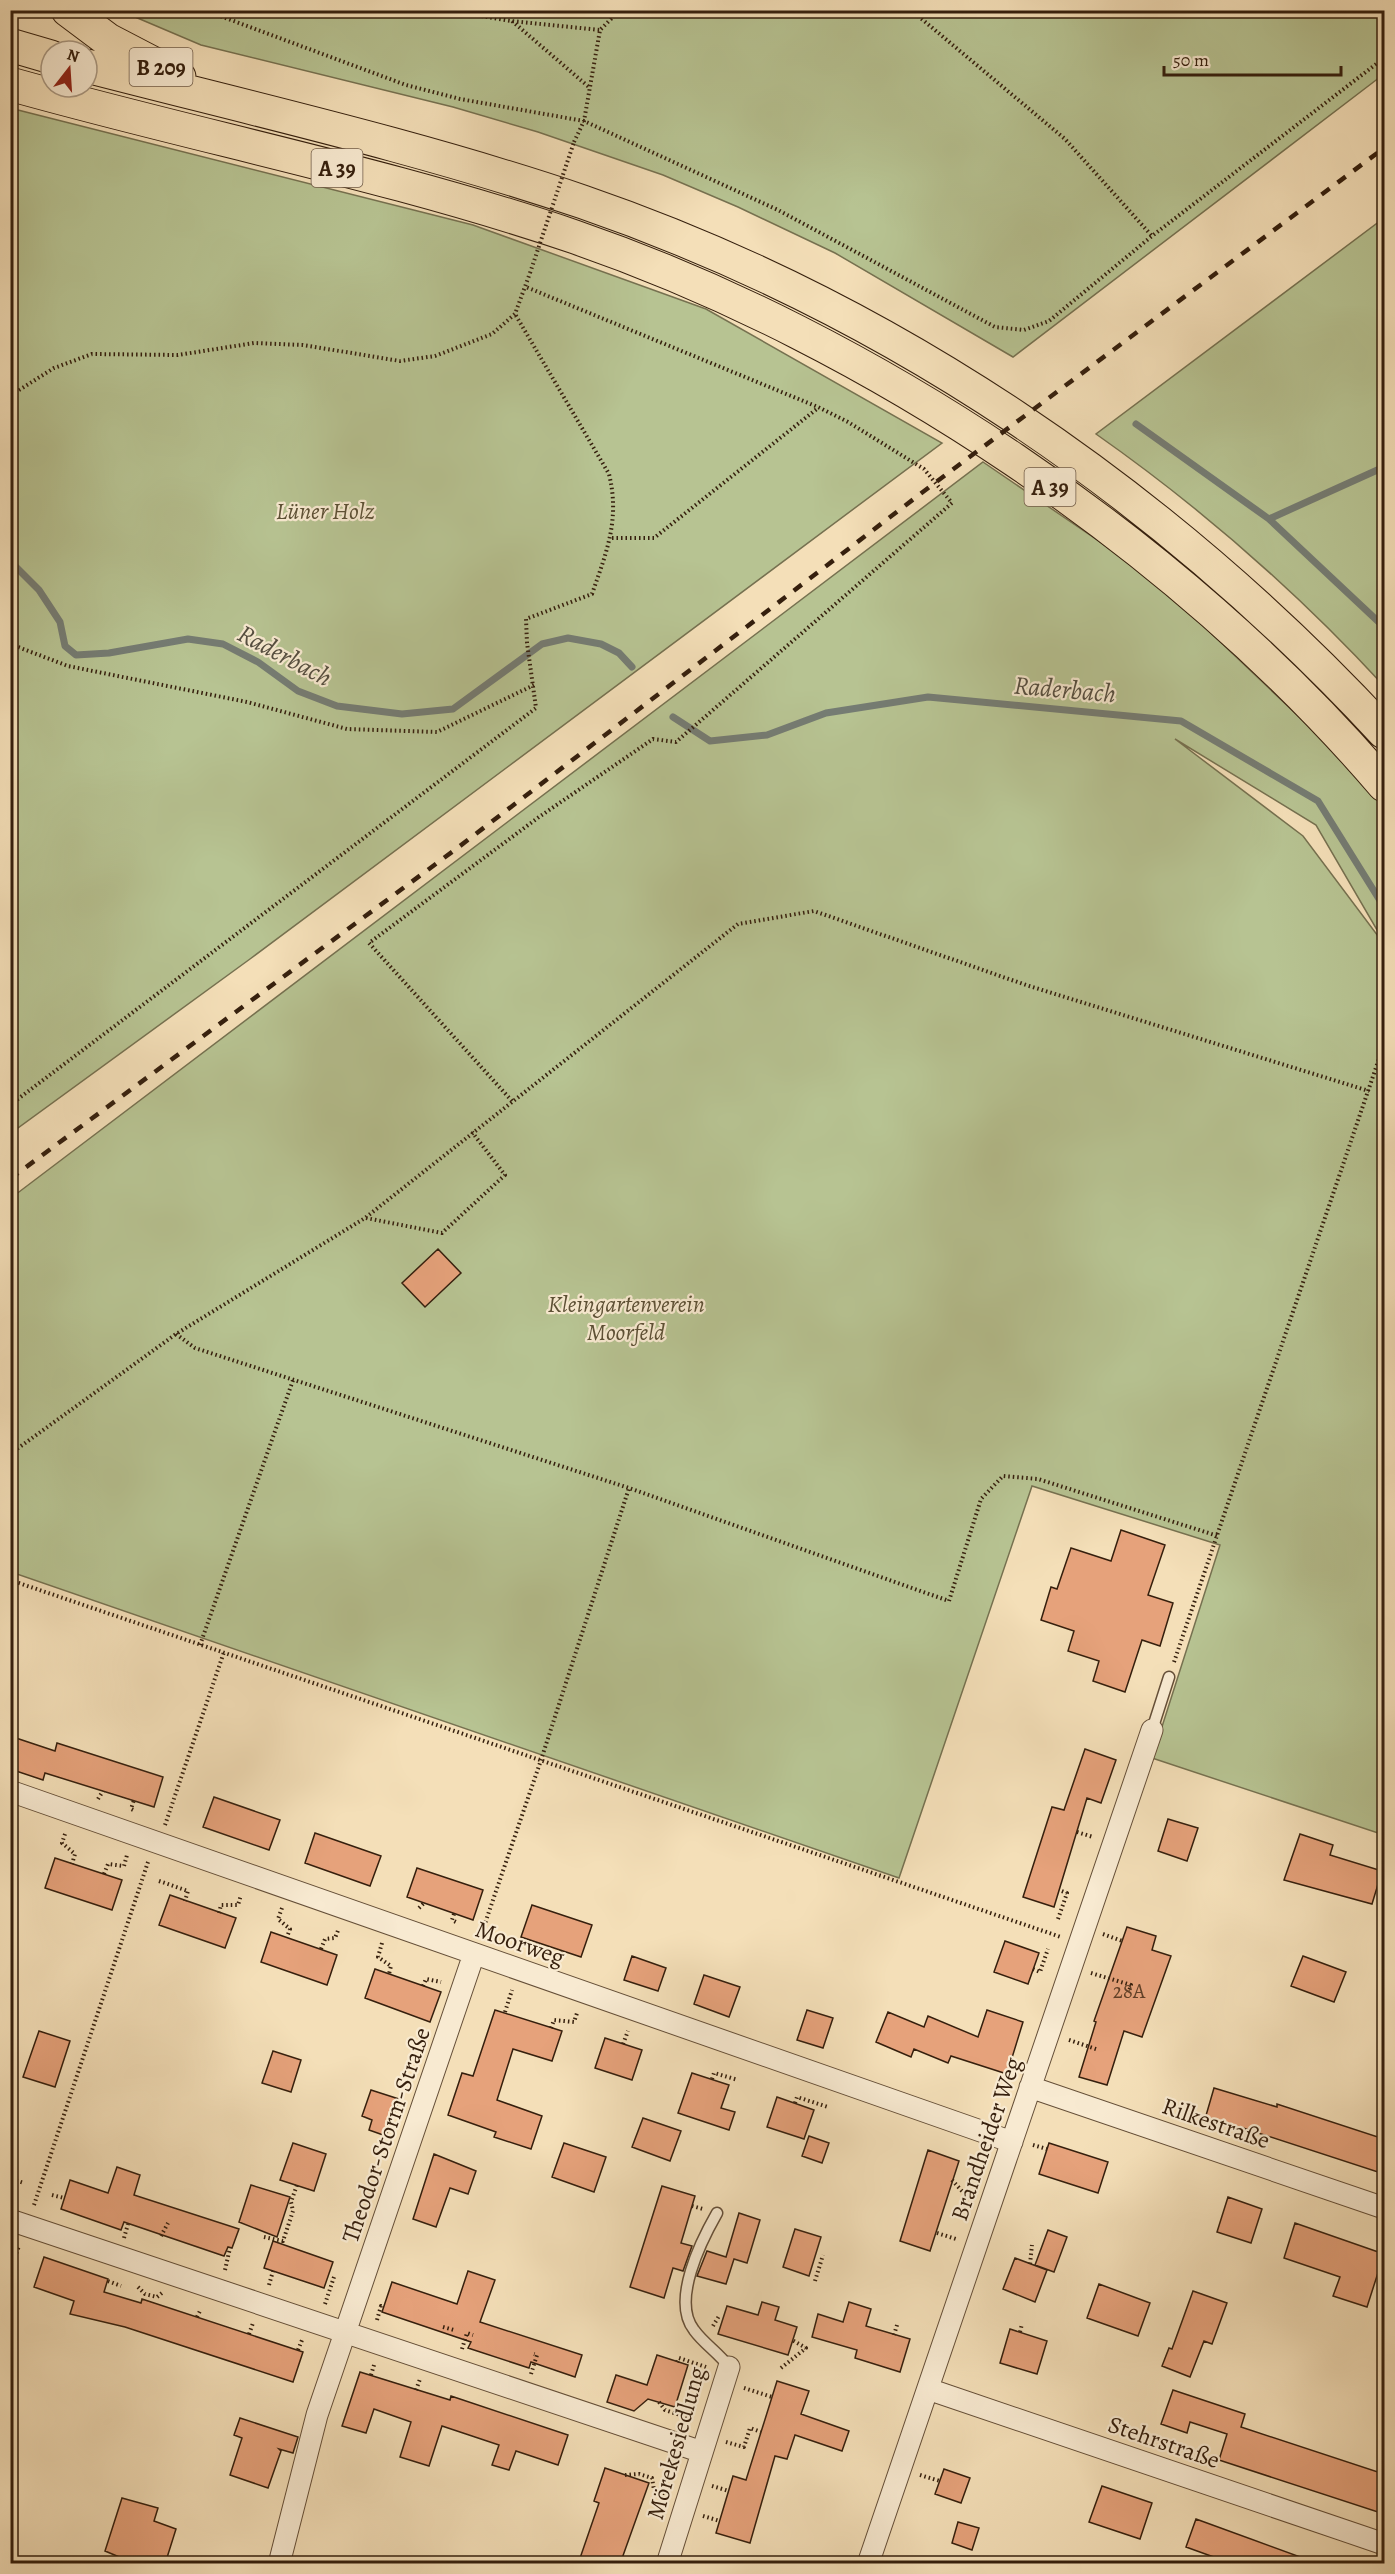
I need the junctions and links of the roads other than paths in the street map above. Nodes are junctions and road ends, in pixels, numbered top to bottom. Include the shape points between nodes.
1 (68, 10) edge
2 (10, 45) edge
3 (39, 53) edge
4 (99, 69) edge
5 (10, 84) edge
6 (261, 111) junction
7 (1384, 732) edge
8 (1384, 784) edge
9 (1169, 1677) road end
10 (1152, 1730) joint
11 (10, 1791) edge
12 (474, 1954) junction
13 (1030, 2087) junction
14 (1012, 2142) junction
15 (1384, 2208) edge
16 (717, 2213) dead end
17 (19, 2223) edge
18 (345, 2333) junction
19 (727, 2374) joint
20 (928, 2389) junction
21 (707, 2438) junction
22 (1384, 2544) edge
23 (279, 2564) edge
24 (666, 2564) edge
25 (868, 2564) edge

1 - 6 highway, B 209 via 108,40 178,76
2 - 3 highway
4 - 6 highway, A 39
5 - 8 highway, A 39 via 509,216 706,289 796,332 878,375 1088,513 1252,648
6 - 7 highway, A 39 via 434,156 587,204 721,256 901,345 1052,442 1160,521 1292,636
9 - 10 lane
10 - 13 street, Brandheider Weg
11 - 12 street, Moorweg
12 - 14 street, Moorweg
12 - 18 street, Theodor-Storm-Straße
13 - 14 street, Brandheider Weg
13 - 15 street, Rilkestraße
14 - 20 street, Brandheider Weg
16 - 19 lane, Mörekesiedlung via 704,2236 685,2307 692,2329
17 - 18 street
18 - 21 street
18 - 23 street, Theodor-Storm-Straße via 317,2415
19 - 21 street, Mörekesiedlung
20 - 22 street, Stehrstraße
20 - 25 street, Brandheider Weg
21 - 24 street, Mörekesiedlung

